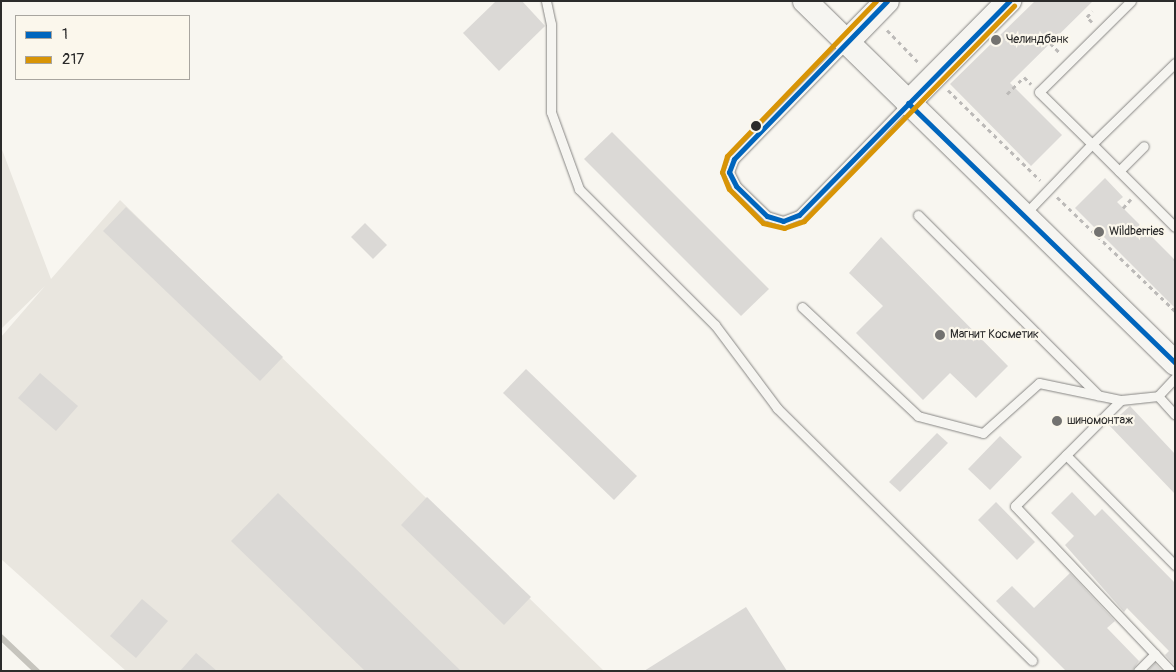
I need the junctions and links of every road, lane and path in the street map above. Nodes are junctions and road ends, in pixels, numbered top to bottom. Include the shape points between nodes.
1 (546, 1) edge
2 (805, 1) edge
3 (1010, 1) edge
4 (1132, 1) edge
5 (880, 9) edge
6 (847, 42) junction
7 (1175, 63) edge
8 (933, 77) junction
9 (1039, 92) junction
10 (1007, 94) dead end
11 (908, 103) junction
12 (1092, 144) junction
13 (1144, 146) dead end
14 (1119, 171) junction
15 (1049, 189) junction
16 (918, 215) dead end
17 (1022, 218) junction
18 (1175, 228) edge
19 (802, 306) dead end
20 (1175, 311) edge
21 (1175, 363) edge
22 (1175, 378) edge
23 (1099, 395) junction
24 (1158, 396) junction
25 (1121, 400) junction
26 (1175, 415) edge
27 (1066, 455) junction
28 (1175, 565) edge
29 (1155, 654) junction
30 (1032, 660) dead end
31 (1138, 671) edge
32 (1171, 671) edge

1 - 30 lane via 551,24 550,112 579,189 715,326 777,408
2 - 6 main road
3 - 8 main road
4 - 9 lane
5 - 6 main road
5 - 8 path
6 - 11 main road
6 - 11 lane via 734,159 730,172 736,186 767,216 783,221 799,215
7 - 12 lane
8 - 11 main road
8 - 15 path
9 - 10 path via 1024,77
9 - 12 lane
11 - 17 main road
12 - 14 lane
12 - 15 lane
13 - 14 lane
14 - 18 lane
15 - 17 lane
15 - 20 path
16 - 23 lane
17 - 21 main road
19 - 23 lane via 918,416 983,433 1040,383
22 - 24 lane
23 - 25 lane
24 - 25 lane
24 - 26 lane
25 - 27 lane
27 - 28 lane
27 - 29 lane via 1014,506
29 - 31 lane
29 - 32 lane

